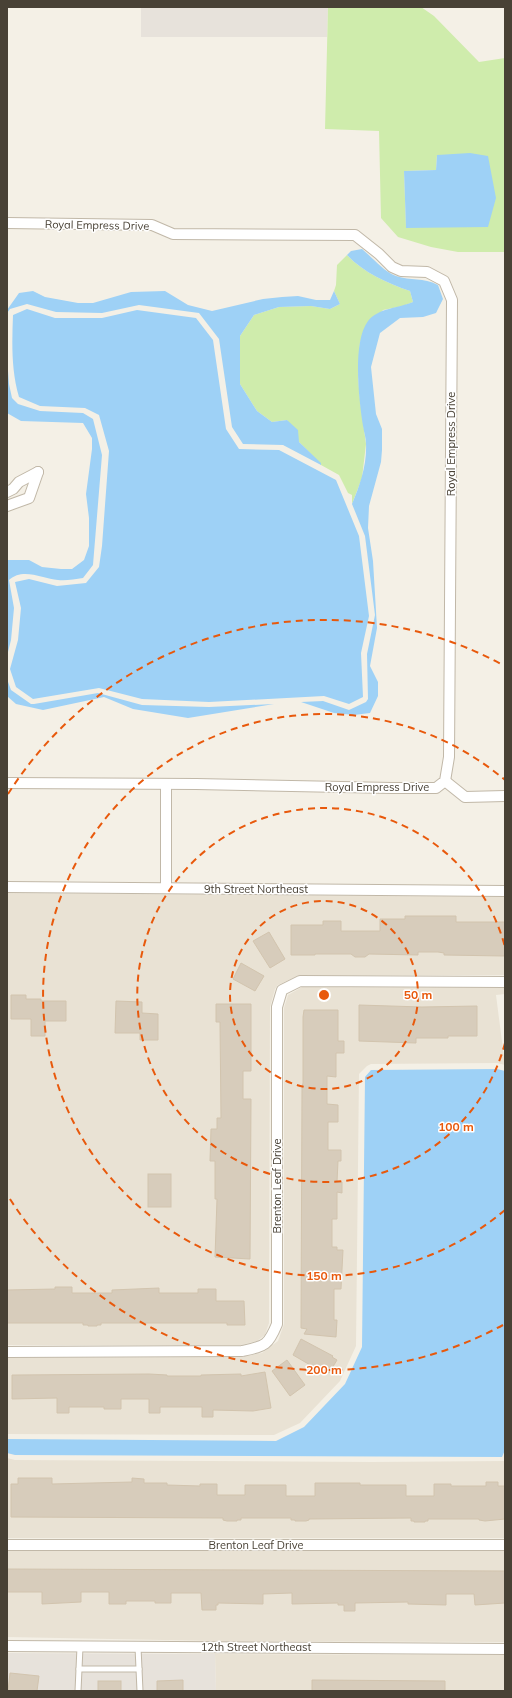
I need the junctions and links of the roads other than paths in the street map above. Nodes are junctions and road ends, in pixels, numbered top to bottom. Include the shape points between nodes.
1 (7, 223) edge
2 (7, 492) edge
3 (7, 506) edge
4 (445, 781) junction
5 (7, 783) edge
6 (166, 784) junction
7 (505, 796) edge
8 (7, 886) edge
9 (166, 888) junction
10 (505, 891) edge
11 (505, 982) edge
12 (7, 1352) edge
13 (7, 1545) edge
14 (505, 1545) edge
15 (7, 1646) edge
16 (80, 1646) junction
17 (138, 1647) junction
18 (505, 1649) edge
19 (79, 1669) junction
20 (139, 1669) junction
21 (78, 1691) edge
22 (140, 1691) edge

1 - 4 street, Royal Empress Drive via 152,225 173,234 355,235 392,267 402,271 427,272 444,281 452,300 449,757
2 - 3 street via 38,472 29,498
4 - 6 street, Royal Empress Drive via 436,788
4 - 7 street via 465,797
5 - 6 street, Royal Empress Drive
6 - 9 street
8 - 9 street, 9th Street Northeast
9 - 10 street, 9th Street Northeast
11 - 12 street, Brenton Leaf Drive via 300,981 282,990 277,1007 277,1324 271,1339 260,1347 242,1351
13 - 14 street, Brenton Leaf Drive
15 - 16 street, 12th Street Northeast
16 - 17 street, 12th Street Northeast
16 - 19 lane
17 - 18 street, 12th Street Northeast
17 - 20 lane
19 - 20 lane
19 - 21 lane
20 - 22 lane

